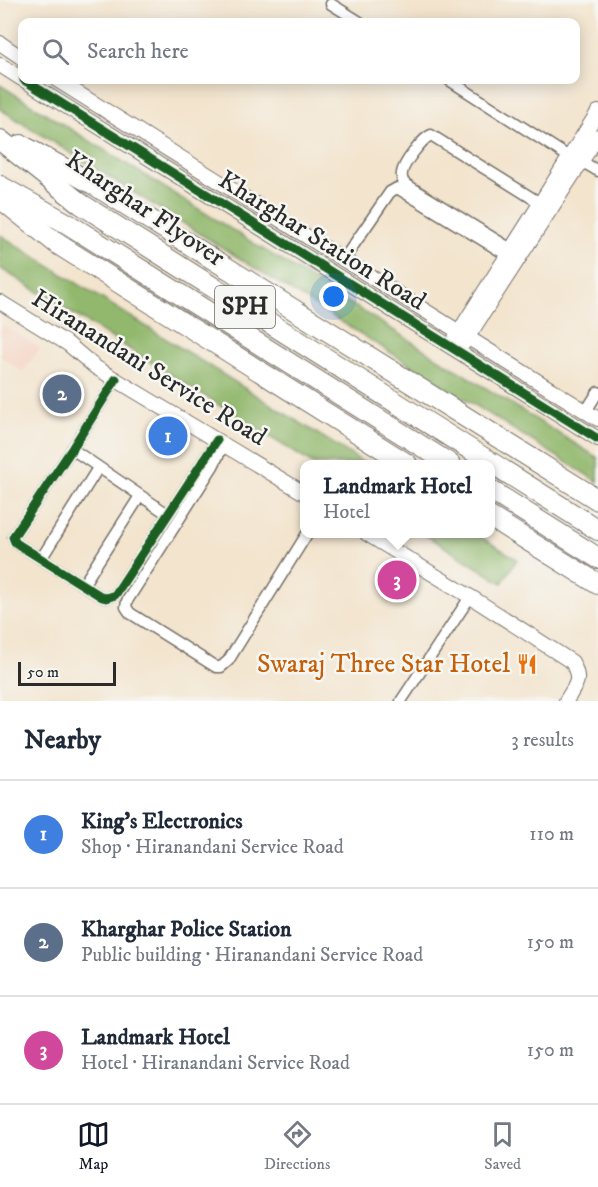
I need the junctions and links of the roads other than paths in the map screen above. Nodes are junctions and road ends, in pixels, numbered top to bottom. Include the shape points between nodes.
1 (331, 4) dead end
2 (354, 18) edge
3 (0, 43) edge
4 (18, 54) edge
5 (0, 64) edge
6 (18, 76) edge
7 (31, 84) edge
8 (63, 84) edge
9 (455, 84) edge
10 (598, 112) edge
11 (0, 134) edge
12 (598, 136) edge
13 (0, 140) edge
14 (575, 159) junction
15 (194, 165) junction
16 (598, 171) edge
17 (186, 181) junction
18 (0, 186) edge
19 (0, 198) edge
20 (540, 203) junction
21 (509, 252) junction
22 (344, 259) junction
23 (0, 302) edge
24 (464, 334) junction
25 (455, 348) junction
26 (116, 379) junction
27 (598, 392) edge
28 (592, 415) edge
29 (598, 439) edge
30 (221, 442) junction
31 (72, 450) junction
32 (399, 460) edge
33 (442, 460) edge
34 (486, 460) edge
35 (495, 465) edge
36 (98, 468) junction
37 (300, 491) edge
38 (495, 493) edge
39 (140, 496) junction
40 (598, 500) edge
41 (169, 515) junction
42 (495, 519) edge
43 (598, 530) edge
44 (305, 538) edge
45 (374, 538) edge
46 (598, 558) edge
47 (41, 560) junction
48 (598, 584) edge
49 (83, 585) junction
50 (470, 597) junction
51 (401, 701) edge
52 (566, 701) edge

1 - 2 street
3 - 4 street
5 - 6 street, Kharghar Station Road
7 - 17 street, Kharghar Station Road
8 - 15 street, Kharghar Station Road
9 - 14 street
10 - 14 street
11 - 40 highway via 93,184
12 - 14 street
13 - 34 highway, Kharghar Flyover / SPH via 81,204
14 - 16 street
14 - 20 street
14 - 24 street
15 - 17 street
15 - 22 street, Kharghar Station Road
17 - 25 street, Kharghar Station Road
18 - 33 highway, Kharghar Flyover / SPH via 68,224
19 - 32 highway via 56,243
20 - 21 street
20 - 21 street via 431,135 409,159 402,171 404,183
21 - 22 street via 398,188 390,192
21 - 24 street
22 - 24 street, Kharghar Station Road
23 - 26 street, Hiranandani Service Road
24 - 25 street
24 - 28 street, Kharghar Station Road
25 - 29 street, Kharghar Station Road
26 - 30 street, Hiranandani Service Road
26 - 31 street
27 - 28 street
30 - 37 street, Hiranandani Service Road
30 - 41 street
30 - 44 street via 213,466 127,601 130,613 221,667
31 - 36 street
31 - 47 street via 13,537
35 - 43 highway, Kharghar Flyover / SPH
36 - 39 street
36 - 47 street
38 - 46 highway
39 - 41 street
39 - 49 street
41 - 49 street via 115,595 106,598
42 - 48 highway
45 - 50 street
47 - 49 street
50 - 51 street
50 - 52 street via 572,662 578,674

